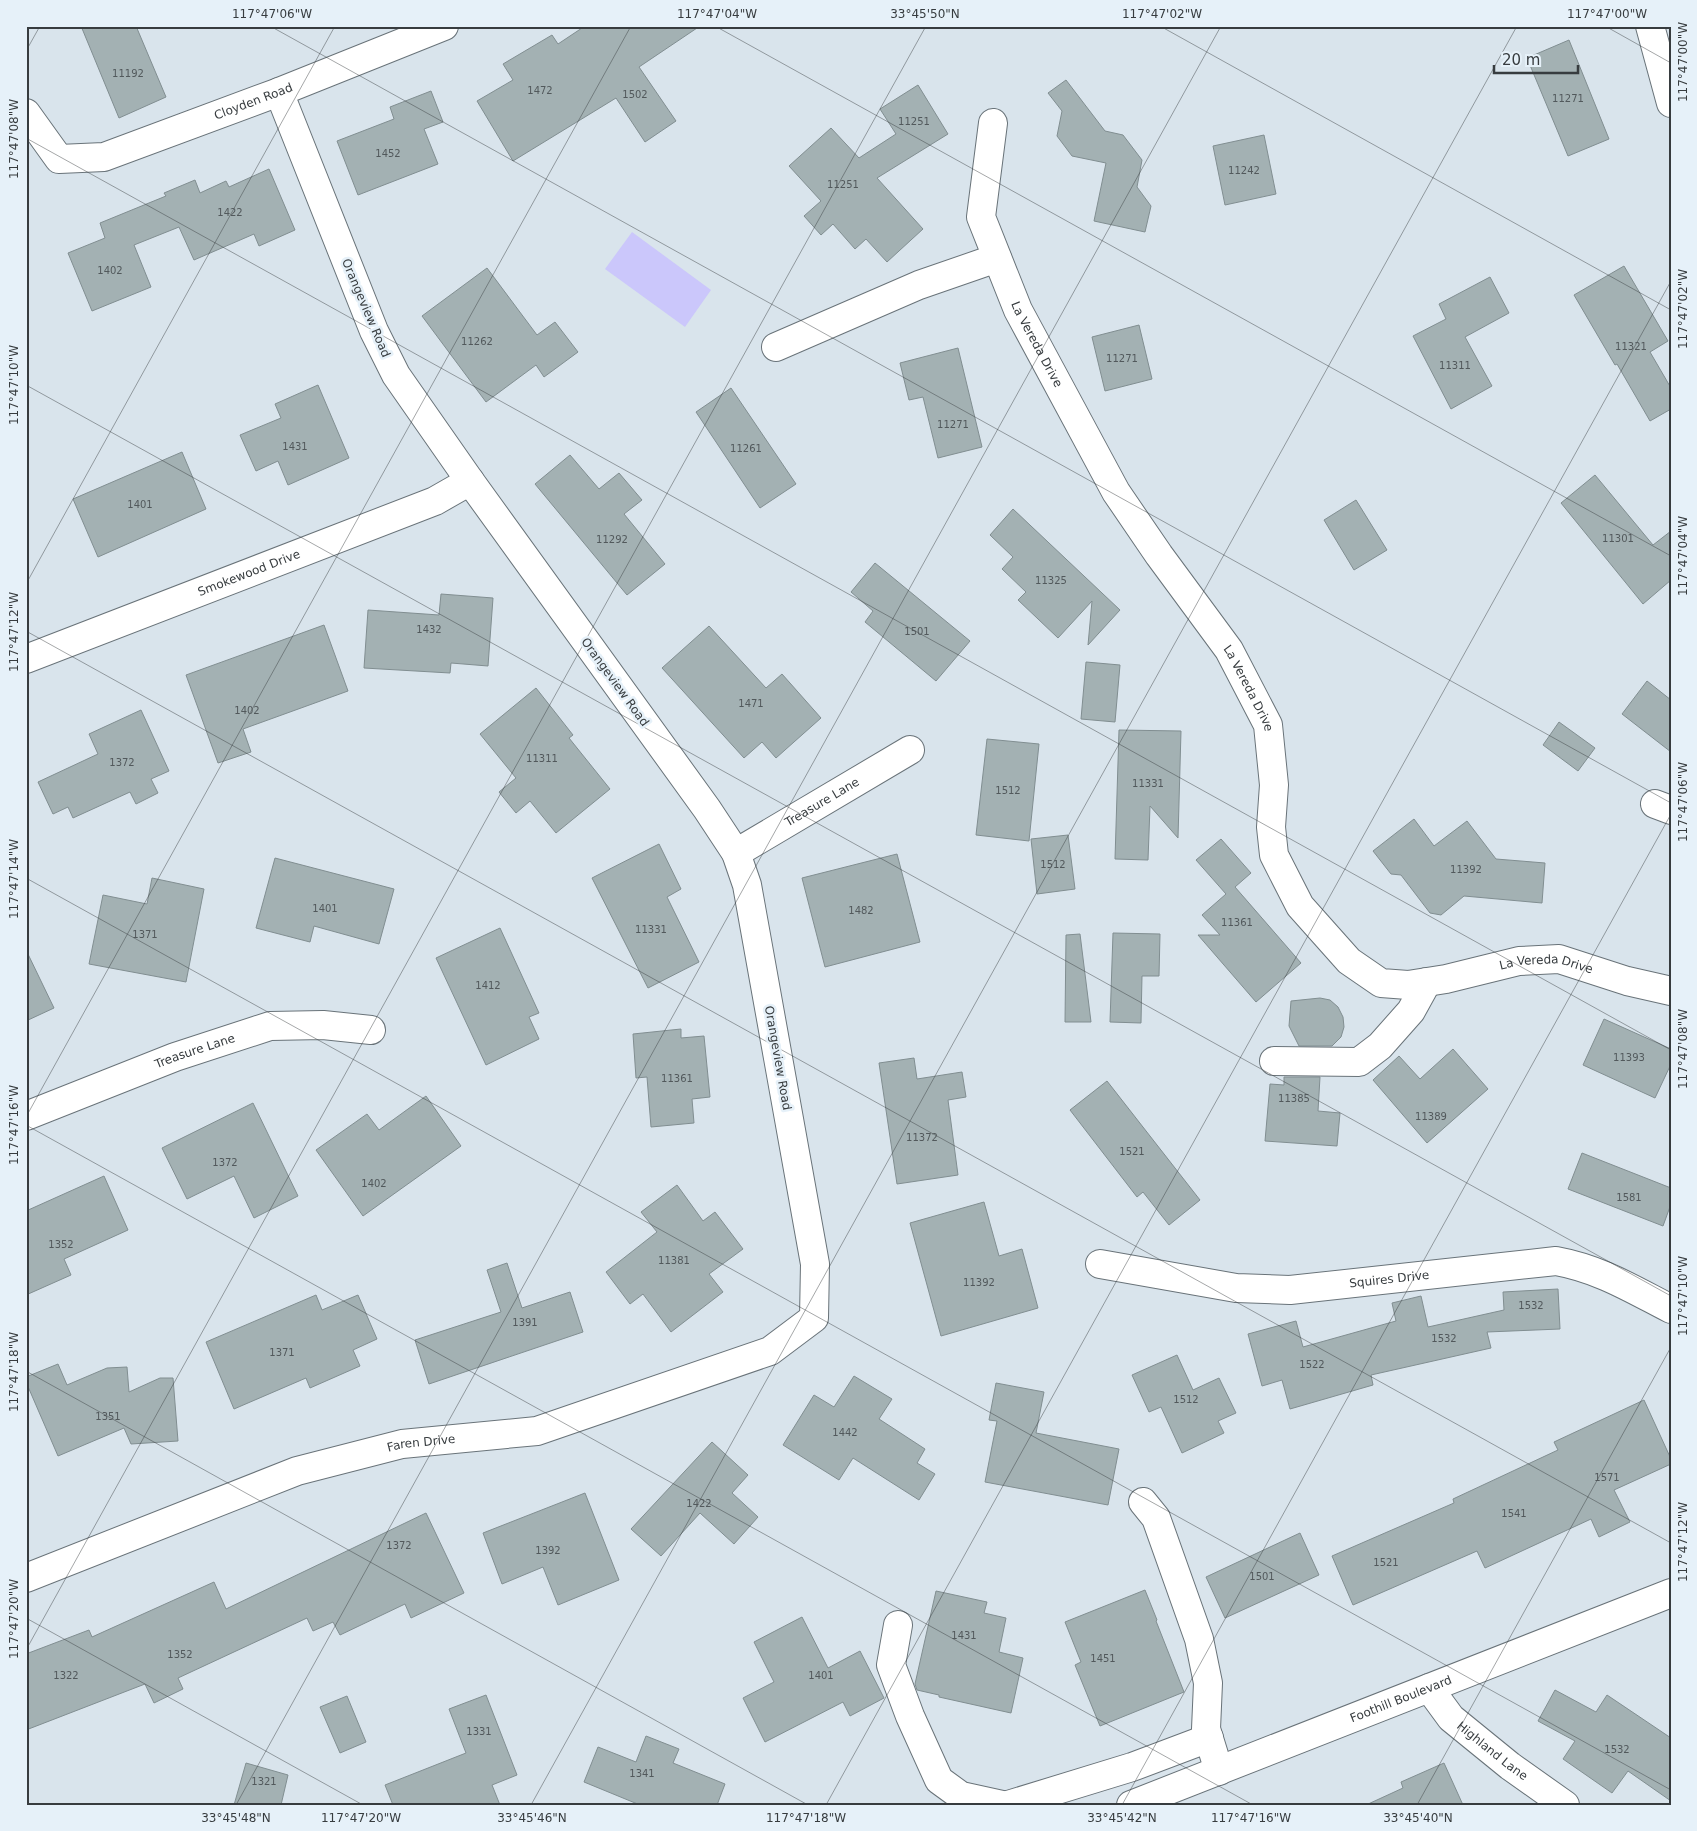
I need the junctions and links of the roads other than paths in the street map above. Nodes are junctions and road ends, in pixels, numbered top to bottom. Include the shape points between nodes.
1 (444, 26) edge
2 (1650, 26) edge
3 (279, 92) junction
4 (1671, 103) edge
5 (26, 113) edge
6 (993, 123) dead end
7 (997, 258) junction
8 (776, 348) dead end
9 (470, 481) junction
10 (26, 659) edge
11 (910, 750) dead end
12 (736, 853) junction
13 (1427, 982) junction
14 (1671, 991) edge
15 (371, 1030) dead end
16 (1274, 1061) dead end
17 (26, 1116) edge
18 (1100, 1264) dead end
19 (1671, 1309) edge
20 (814, 1318) joint
21 (1143, 1502) dead end
22 (26, 1578) edge
23 (1671, 1593) edge
24 (898, 1625) dead end
25 (1429, 1688) junction
26 (1209, 1738) junction
27 (1218, 1771) junction
28 (944, 1793) edge
29 (1002, 1805) edge
30 (1008, 1805) edge
31 (1131, 1805) edge
32 (1565, 1805) edge

1 - 3 street, Cloyden Road
2 - 4 street
3 - 5 street, Cloyden Road via 104,157 59,159
3 - 9 street, Orangeview Road via 374,331 396,375
6 - 7 street, La Vereda Drive via 981,217
7 - 8 street via 919,285
7 - 13 street, La Vereda Drive via 1018,310 1116,492 1229,650 1268,725 1274,785 1271,827 1274,855 1300,906 1349,961 1380,983 1408,985
9 - 10 street, Smokewood Drive via 435,501
9 - 12 street, Orangeview Road
11 - 12 street, Treasure Lane
12 - 20 street, Orangeview Road via 747,885 815,1264
13 - 14 street, La Vereda Drive via 1519,960 1559,959 1626,981
13 - 16 street via 1411,1011 1380,1046 1359,1062
15 - 17 street, Treasure Lane via 323,1025 270,1026 174,1057
18 - 19 street, Squires Drive via 1236,1288 1290,1290 1556,1261 1603,1273
20 - 22 street, Faren Drive via 770,1351 537,1432 402,1444 297,1471
21 - 26 street via 1156,1518 1199,1639 1208,1683 1206,1730
23 - 25 street, Foothill Boulevard
24 - 28 street via 891,1664
25 - 27 street, Foothill Boulevard
25 - 32 street, Highland Lane via 1451,1718
26 - 27 street
26 - 30 street via 1132,1767
27 - 31 street, Foothill Boulevard
28 - 29 street

